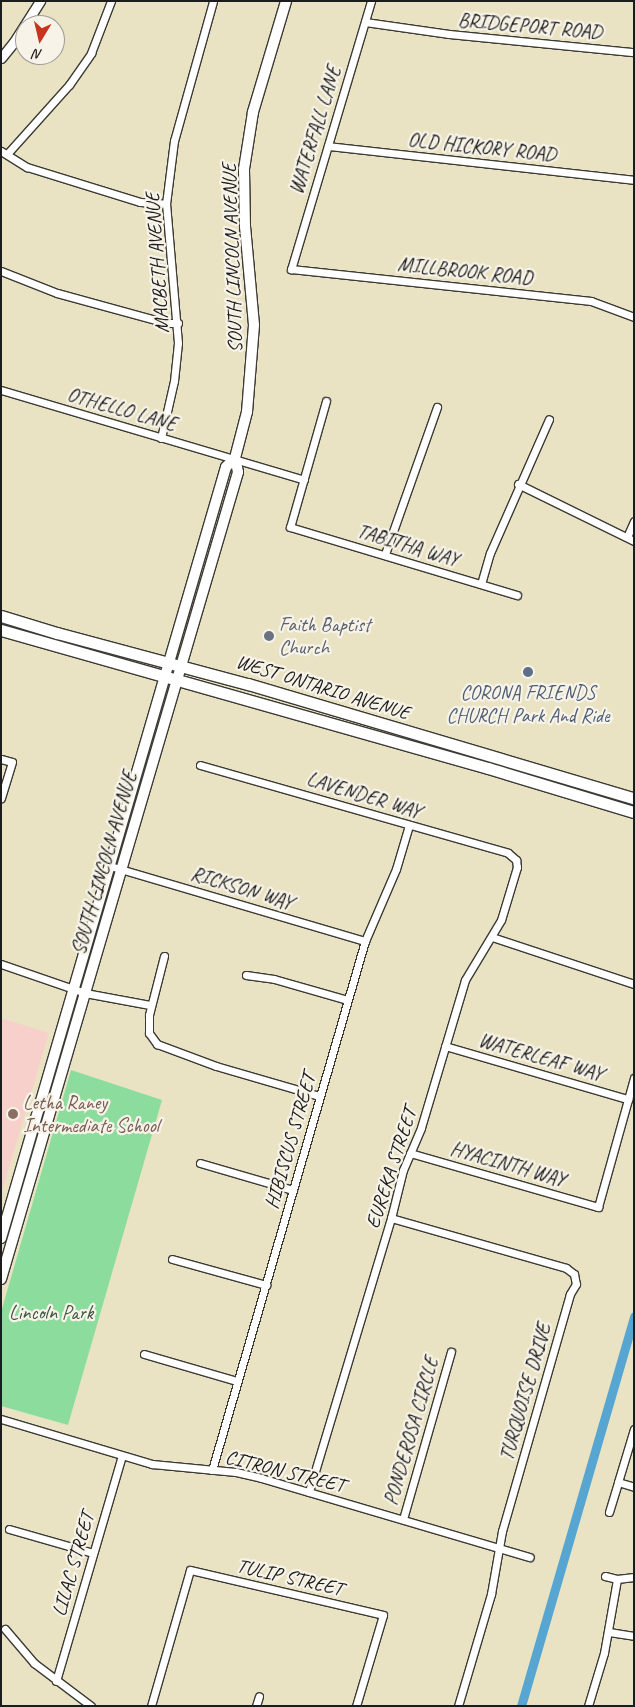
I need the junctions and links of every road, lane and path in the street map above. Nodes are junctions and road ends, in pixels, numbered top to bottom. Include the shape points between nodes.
1 (40, 1) edge
2 (111, 1) edge
3 (214, 1) edge
4 (286, 1) edge
5 (371, 1) edge
6 (365, 22) junction
7 (634, 52) edge
8 (1, 58) edge
9 (328, 146) junction
10 (4, 152) edge
11 (634, 180) edge
12 (166, 204) junction
13 (290, 268) joint
14 (1, 271) edge
15 (634, 317) edge
16 (178, 323) junction
17 (1, 390) edge
18 (326, 401) dead end
19 (437, 406) dead end
20 (549, 419) dead end
21 (161, 438) junction
22 (235, 458) junction
23 (304, 480) junction
24 (518, 484) junction
25 (634, 521) edge
26 (630, 539) edge
27 (385, 554) junction
28 (481, 584) junction
29 (517, 595) dead end
30 (3, 616) edge
31 (1, 629) edge
32 (169, 662) junction
33 (181, 665) junction
34 (171, 678) junction
35 (1, 759) edge
36 (200, 765) dead end
37 (1, 798) edge
38 (634, 798) edge
39 (634, 812) edge
40 (408, 825) junction
41 (516, 860) joint
42 (110, 866) junction
43 (121, 869) junction
44 (492, 938) junction
45 (365, 941) junction
46 (164, 956) dead end
47 (1, 964) edge
48 (246, 975) dead end
49 (634, 984) edge
50 (74, 990) junction
51 (85, 993) junction
52 (348, 1000) junction
53 (150, 1005) junction
54 (445, 1046) junction
55 (634, 1078) edge
56 (319, 1096) junction
57 (628, 1099) junction
58 (410, 1153) junction
59 (200, 1163) dead end
60 (294, 1190) junction
61 (391, 1218) junction
62 (1, 1238) edge
63 (172, 1259) dead end
64 (1, 1279) edge
65 (266, 1285) junction
66 (451, 1352) dead end
67 (144, 1354) dead end
68 (238, 1381) junction
69 (1, 1419) edge
70 (634, 1429) edge
71 (122, 1456) junction
72 (212, 1470) junction
73 (618, 1482) junction
74 (634, 1487) edge
75 (309, 1492) junction
76 (609, 1512) dead end
77 (403, 1519) junction
78 (9, 1529) dead end
79 (499, 1547) junction
80 (93, 1553) junction
81 (530, 1557) dead end
82 (605, 1576) dead end
83 (634, 1577) edge
84 (617, 1579) junction
85 (5, 1629) dead end
86 (609, 1632) junction
87 (634, 1636) edge
88 (56, 1681) junction
89 (259, 1696) dead end
90 (91, 1706) edge
91 (152, 1706) edge
92 (256, 1706) edge
93 (356, 1706) edge
94 (458, 1706) edge
95 (588, 1706) edge

1 - 8 street
2 - 10 street via 90,53 69,85
3 - 12 street, MACBETH AVENUE via 174,142
4 - 22 main road, SOUTH LINCOLN AVENUE via 253,112 244,169 245,227 254,325 247,412
5 - 6 street, WATERFALL LANE
6 - 7 street, BRIDGEPORT ROAD via 449,34
6 - 9 street, WATERFALL LANE
9 - 11 street, OLD HICKORY ROAD
9 - 13 street, WATERFALL LANE
10 - 12 street via 27,167 140,202
12 - 16 street, MACBETH AVENUE
13 - 15 street, MILLBROOK ROAD via 591,301
14 - 16 street via 57,293 167,323
16 - 21 street, MACBETH AVENUE via 174,381
17 - 21 street, OTHELLO LANE
18 - 23 street
19 - 27 street
20 - 24 street
21 - 22 street, OTHELLO LANE
22 - 23 street, OTHELLO LANE
22 - 32 main road, SOUTH LINCOLN AVENUE via 226,467
22 - 33 main road, SOUTH LINCOLN AVENUE via 238,472
23 - 27 street, TABITHA WAY via 290,527
24 - 26 street
24 - 28 street
25 - 26 street
27 - 28 street, TABITHA WAY
28 - 29 street, TABITHA WAY
30 - 31 street
30 - 32 main road, WEST ONTARIO AVENUE
31 - 34 main road, WEST ONTARIO AVENUE
32 - 33 main road, WEST ONTARIO AVENUE
32 - 34 main road, SOUTH LINCOLN AVENUE
33 - 34 main road, SOUTH LINCOLN AVENUE
33 - 38 main road, WEST ONTARIO AVENUE
34 - 39 main road, WEST ONTARIO AVENUE
34 - 42 main road, SOUTH LINCOLN AVENUE
34 - 43 main road, SOUTH LINCOLN AVENUE
35 - 37 street via 12,762
36 - 40 street, LAVENDER WAY
40 - 41 street, LAVENDER WAY via 508,853
40 - 45 street, HIBISCUS STREET via 396,869
41 - 44 street, EUREKA STREET via 501,920
42 - 43 street, RICKSON WAY
42 - 50 main road, SOUTH LINCOLN AVENUE
43 - 45 street, RICKSON WAY
43 - 51 main road, SOUTH LINCOLN AVENUE
44 - 49 street
44 - 54 street, EUREKA STREET via 464,980
45 - 52 street, HIBISCUS STREET
46 - 53 street
47 - 50 street
48 - 52 street via 274,979
50 - 51 street
50 - 62 main road, SOUTH LINCOLN AVENUE
51 - 53 street
51 - 64 main road, SOUTH LINCOLN AVENUE
52 - 56 street, HIBISCUS STREET
53 - 56 street via 148,1032 157,1044 216,1066
54 - 57 street, WATERLEAF WAY
54 - 58 street, EUREKA STREET via 421,1128
55 - 57 street
56 - 60 street, HIBISCUS STREET
57 - 58 street, HYACINTH WAY via 598,1207
58 - 61 street, EUREKA STREET
59 - 60 street
60 - 65 street, HIBISCUS STREET
61 - 75 street, EUREKA STREET
61 - 79 street, TURQUOISE DRIVE via 566,1268 574,1274 576,1284 570,1294
63 - 65 street
65 - 68 street, HIBISCUS STREET
66 - 77 street, PONDEROSA CIRCLE
67 - 68 street
68 - 72 street, HIBISCUS STREET
69 - 71 street, CITRON STREET
70 - 73 street
71 - 72 street, CITRON STREET via 152,1464
71 - 80 street, LILAC STREET
72 - 75 street, CITRON STREET via 244,1474
73 - 74 street
73 - 76 street
75 - 77 street, CITRON STREET
77 - 79 street, CITRON STREET
78 - 80 street
79 - 81 street, CITRON STREET
79 - 94 street, TURQUOISE DRIVE via 491,1594
80 - 88 street, LILAC STREET
82 - 84 street
83 - 84 street
84 - 86 street
85 - 88 street via 34,1663
86 - 87 street
86 - 95 street
88 - 90 street
89 - 92 street
91 - 93 street, TULIP STREET via 190,1570 383,1615

